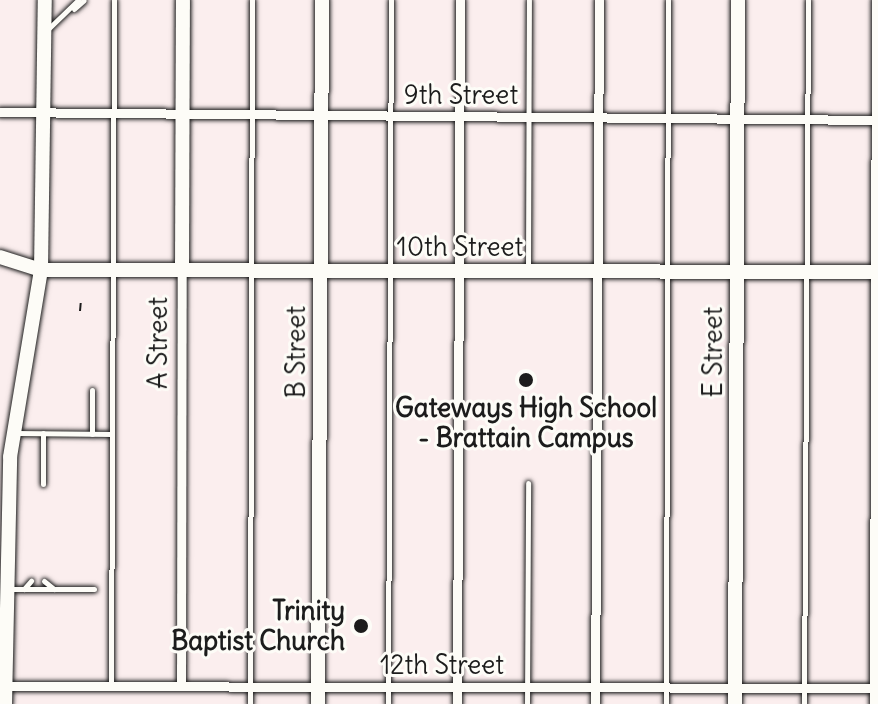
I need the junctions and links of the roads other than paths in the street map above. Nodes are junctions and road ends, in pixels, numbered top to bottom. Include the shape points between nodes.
1 (45, 0) edge
2 (78, 0) edge
3 (84, 0) edge
4 (114, 0) edge
5 (183, 0) edge
6 (252, 0) edge
7 (322, 0) edge
8 (391, 0) edge
9 (460, 0) edge
10 (529, 0) edge
11 (599, 0) edge
12 (668, 0) edge
13 (738, 0) edge
14 (808, 0) edge
15 (876, 0) edge
16 (73, 10) junction
17 (45, 31) junction
18 (0, 112) edge
19 (44, 113) junction
20 (113, 113) junction
21 (182, 113) junction
22 (252, 114) junction
23 (321, 115) junction
24 (390, 116) junction
25 (460, 117) junction
26 (528, 117) junction
27 (598, 118) junction
28 (666, 118) junction
29 (737, 119) junction
30 (806, 119) junction
31 (877, 120) edge
32 (0, 257) edge
33 (41, 270) junction
34 (182, 270) junction
35 (113, 271) junction
36 (251, 271) junction
37 (320, 271) junction
38 (390, 271) junction
39 (459, 271) junction
40 (528, 271) junction
41 (667, 271) junction
42 (597, 272) junction
43 (737, 272) junction
44 (805, 272) junction
45 (876, 272) edge
46 (92, 390) dead end
47 (13, 433) junction
48 (43, 433) junction
49 (92, 434) junction
50 (112, 434) junction
51 (5, 466) edge
52 (528, 483) dead end
53 (43, 484) dead end
54 (4, 558) edge
55 (31, 581) dead end
56 (44, 581) dead end
57 (7, 589) junction
58 (24, 589) junction
59 (54, 589) junction
60 (94, 589) dead end
61 (5, 686) junction
62 (181, 686) junction
63 (250, 686) junction
64 (111, 687) junction
65 (318, 687) junction
66 (388, 687) junction
67 (527, 687) junction
68 (595, 687) junction
69 (666, 687) junction
70 (804, 687) junction
71 (457, 688) junction
72 (735, 688) junction
73 (876, 688) edge
74 (5, 704) edge
75 (250, 704) edge
76 (318, 704) edge
77 (388, 704) edge
78 (457, 704) edge
79 (527, 704) edge
80 (595, 704) edge
81 (666, 704) edge
82 (735, 704) edge
83 (804, 704) edge
84 (874, 704) edge

1 - 17 street
2 - 16 lane
3 - 16 lane
4 - 20 lane
5 - 21 street, A Street
6 - 22 lane
7 - 23 street, B Street
8 - 24 lane
9 - 25 street
10 - 26 lane
11 - 27 street
12 - 28 lane
13 - 29 street, E Street
14 - 30 lane
15 - 31 street
16 - 17 lane
17 - 19 street
18 - 19 street, 9th Street
19 - 20 street, 9th Street
19 - 33 street
20 - 21 street, 9th Street
20 - 35 lane
21 - 22 street, 9th Street
21 - 34 street, A Street
22 - 23 street, 9th Street
22 - 36 lane
23 - 24 street, 9th Street
23 - 37 street, B Street
24 - 25 street, 9th Street
24 - 38 lane
25 - 26 street, 9th Street
25 - 39 street
26 - 27 street, 9th Street
26 - 40 lane
27 - 28 street, 9th Street
27 - 42 street
28 - 29 street, 9th Street
28 - 41 lane
29 - 30 street, 9th Street
29 - 43 street, E Street
30 - 31 street, 9th Street
30 - 44 lane
31 - 45 street
32 - 33 street, 10th Street
33 - 35 street, 10th Street
33 - 47 street
34 - 35 street, 10th Street
34 - 36 street, 10th Street
34 - 62 street, A Street
35 - 50 lane
36 - 37 street, 10th Street
36 - 63 lane
37 - 38 street, 10th Street
37 - 65 street, B Street
38 - 39 street, 10th Street
38 - 66 lane
39 - 40 street, 10th Street
39 - 71 street
40 - 42 street, 10th Street
41 - 42 street, 10th Street
41 - 43 street, 10th Street
41 - 69 lane
42 - 68 street
43 - 44 street, 10th Street
43 - 72 street, E Street
44 - 45 street, 10th Street
44 - 70 lane
45 - 73 street
46 - 49 lane
47 - 48 lane
47 - 51 street
48 - 49 lane
48 - 53 lane
49 - 50 lane
50 - 64 lane
51 - 54 street
52 - 67 lane
54 - 57 street
55 - 58 lane
56 - 59 lane
57 - 58 lane
57 - 61 street
58 - 59 lane
59 - 60 lane
61 - 64 street, 12th Street
61 - 74 street
62 - 63 street, 12th Street
62 - 64 street, 12th Street
63 - 65 street, 12th Street
63 - 75 lane
65 - 66 street, 12th Street
65 - 76 street, B Street
66 - 71 street, 12th Street
66 - 77 lane
67 - 68 street, 12th Street
67 - 71 street, 12th Street
67 - 79 lane
68 - 69 street, 12th Street
68 - 80 street
69 - 72 street, 12th Street
69 - 81 lane
70 - 72 street, 12th Street
70 - 73 street, 12th Street
70 - 83 lane
71 - 78 street
72 - 82 street, E Street
73 - 84 street

